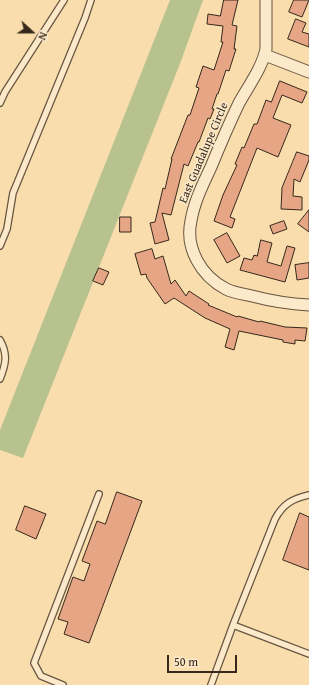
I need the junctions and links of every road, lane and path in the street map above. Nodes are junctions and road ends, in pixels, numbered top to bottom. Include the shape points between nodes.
1 (64, 0) edge
2 (91, 0) edge
3 (266, 0) edge
4 (265, 54) junction
5 (309, 72) edge
6 (0, 103) edge
7 (0, 246) edge
8 (309, 305) edge
9 (0, 340) edge
10 (0, 378) edge
11 (99, 494) dead end
12 (309, 495) edge
13 (233, 626) junction
14 (309, 654) edge
15 (63, 685) edge
16 (211, 685) edge

1 - 6 lane
2 - 7 lane via 13,193 7,229
3 - 4 street
4 - 5 street
4 - 8 street, East Guadalupe Circle via 239,104 200,192 191,220 190,237 196,259 202,268 213,281 227,290 274,301
9 - 10 lane via 4,347 6,365
11 - 15 lane via 34,663 41,676
12 - 13 lane via 295,499 280,508
13 - 14 lane
13 - 16 lane

